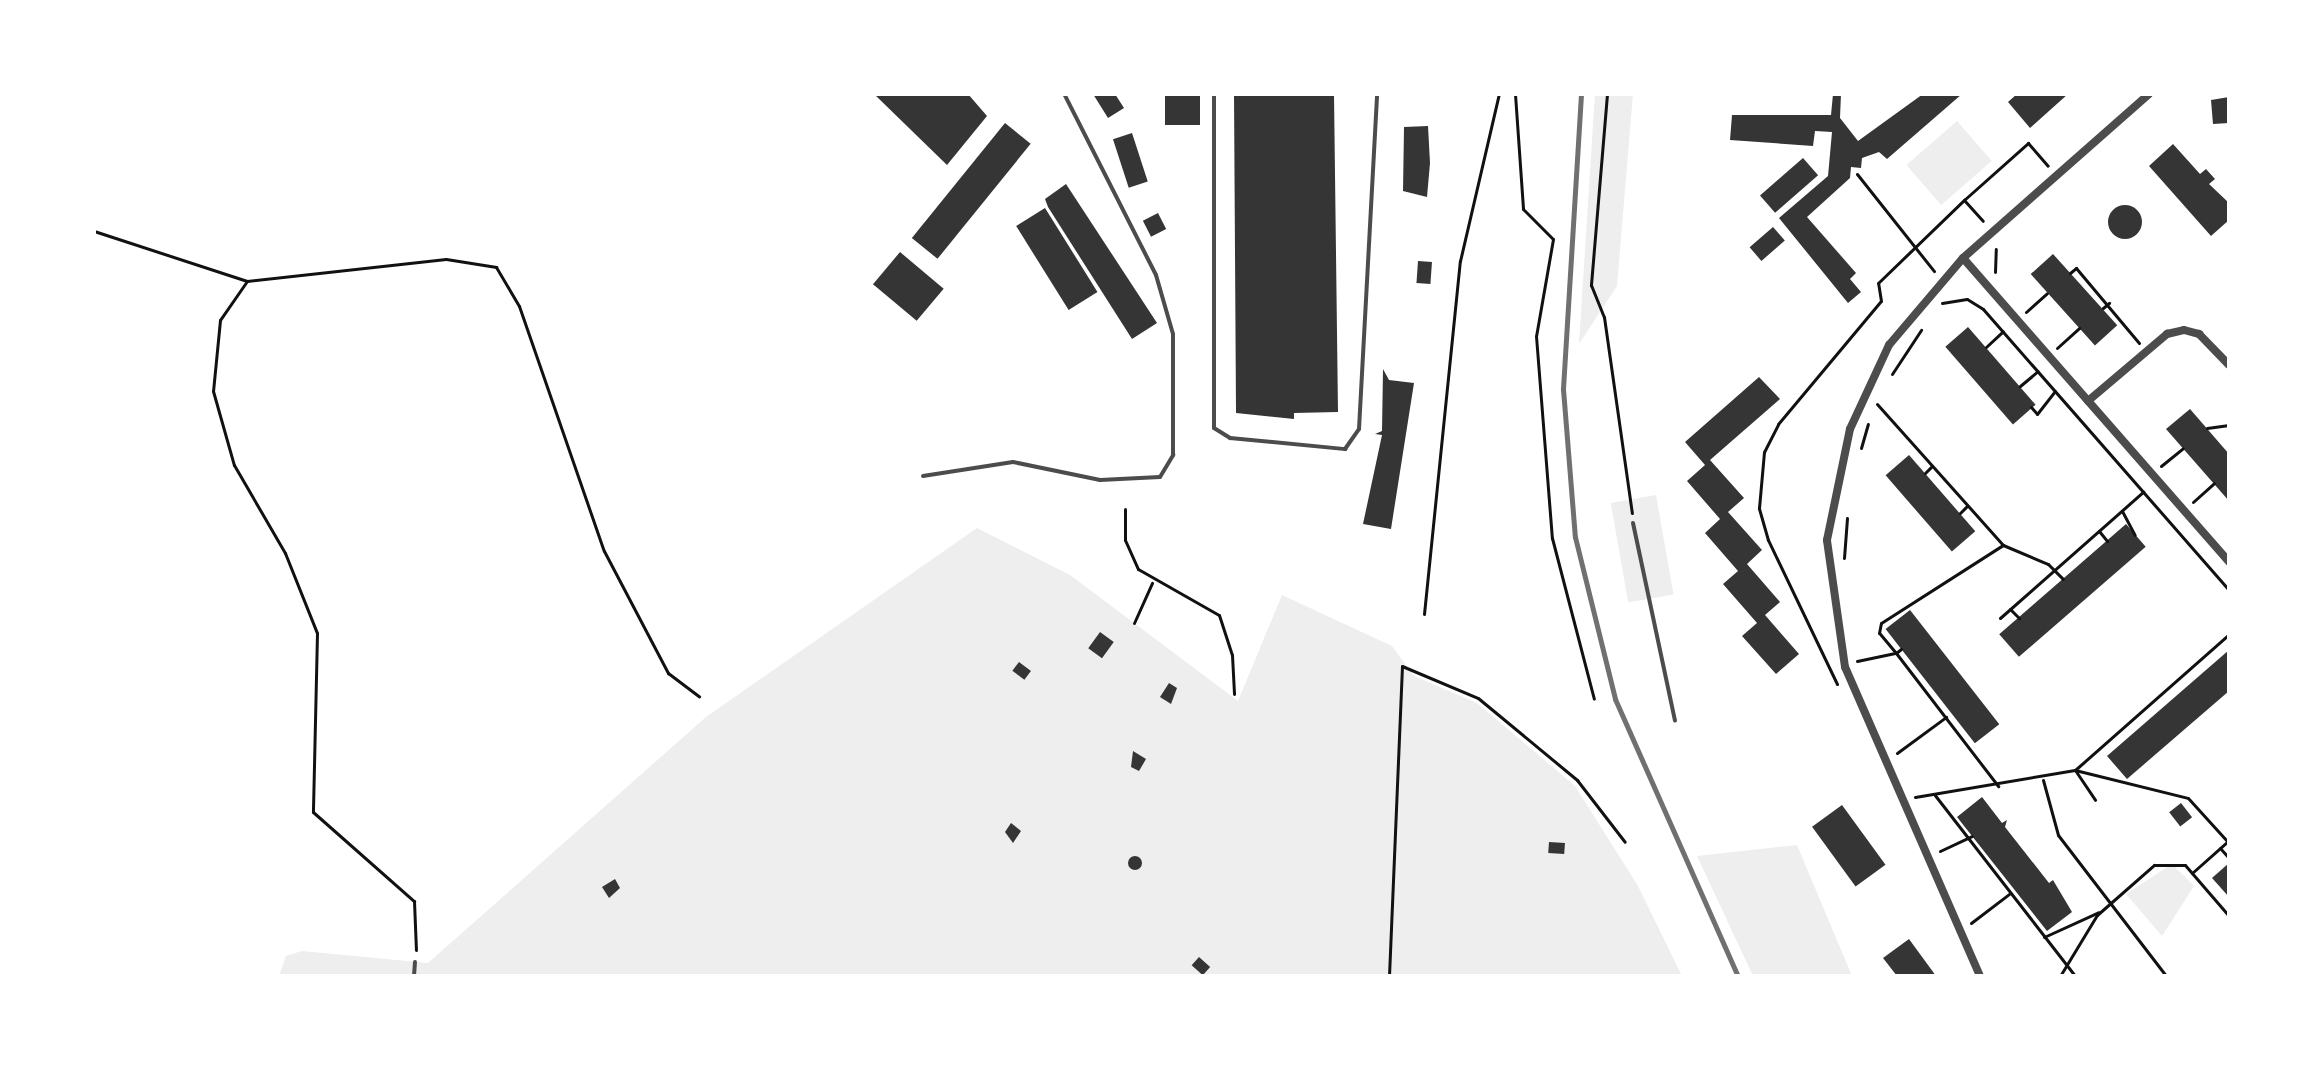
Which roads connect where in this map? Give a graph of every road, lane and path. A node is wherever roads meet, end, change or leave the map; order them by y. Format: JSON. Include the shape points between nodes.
{"nodes":[{"id":1,"x":1064,"y":94,"type":"edge"},
{"id":2,"x":1214,"y":94,"type":"edge"},
{"id":3,"x":1377,"y":94,"type":"edge"},
{"id":4,"x":1499,"y":94,"type":"edge"},
{"id":5,"x":1515,"y":94,"type":"edge"},
{"id":6,"x":1607,"y":94,"type":"edge"},
{"id":7,"x":2149,"y":94,"type":"edge"},
{"id":8,"x":1857,"y":174,"type":"dead end"},
{"id":9,"x":2057,"y":175,"type":"junction"},
{"id":10,"x":1964,"y":200,"type":"dead end"},
{"id":11,"x":94,"y":231,"type":"edge"},
{"id":12,"x":1963,"y":258,"type":"junction"},
{"id":13,"x":2070,"y":273,"type":"dead end"},
{"id":14,"x":1942,"y":280,"type":"junction"},
{"id":15,"x":247,"y":281,"type":"junction"},
{"id":16,"x":2047,"y":293,"type":"dead end"},
{"id":17,"x":2109,"y":303,"type":"junction"},
{"id":18,"x":1938,"y":304,"type":"dead end"},
{"id":19,"x":2103,"y":308,"type":"dead end"},
{"id":20,"x":2026,"y":312,"type":"dead end"},
{"id":21,"x":1930,"y":317,"type":"dead end"},
{"id":22,"x":2079,"y":328,"type":"dead end"},
{"id":23,"x":2003,"y":331,"type":"junction"},
{"id":24,"x":1986,"y":347,"type":"dead end"},
{"id":25,"x":2057,"y":348,"type":"dead end"},
{"id":26,"x":2147,"y":351,"type":"junction"},
{"id":27,"x":2229,"y":365,"type":"edge"},
{"id":28,"x":2038,"y":371,"type":"junction"},
{"id":29,"x":1889,"y":380,"type":"dead end"},
{"id":30,"x":2020,"y":386,"type":"dead end"},
{"id":31,"x":2055,"y":391,"type":"junction"},
{"id":32,"x":1883,"y":392,"type":"dead end"},
{"id":33,"x":2088,"y":401,"type":"junction"},
{"id":34,"x":1877,"y":404,"type":"junction"},
{"id":35,"x":2031,"y":407,"type":"dead end"},
{"id":36,"x":2229,"y":425,"type":"edge"},
{"id":37,"x":2207,"y":428,"type":"dead end"},
{"id":38,"x":2183,"y":448,"type":"dead end"},
{"id":39,"x":1858,"y":460,"type":"dead end"},
{"id":40,"x":1932,"y":466,"type":"junction"},
{"id":41,"x":2161,"y":466,"type":"dead end"},
{"id":42,"x":1925,"y":473,"type":"dead end"},
{"id":43,"x":923,"y":476,"type":"dead end"},
{"id":44,"x":2214,"y":483,"type":"dead end"},
{"id":45,"x":2143,"y":492,"type":"junction"},
{"id":46,"x":2193,"y":502,"type":"dead end"},
{"id":47,"x":1849,"y":503,"type":"dead end"},
{"id":48,"x":1967,"y":506,"type":"junction"},
{"id":49,"x":1125,"y":509,"type":"dead end"},
{"id":50,"x":2122,"y":511,"type":"junction"},
{"id":51,"x":1960,"y":513,"type":"dead end"},
{"id":52,"x":1633,"y":523,"type":"joint"},
{"id":53,"x":2099,"y":531,"type":"junction"},
{"id":54,"x":2135,"y":535,"type":"dead end"},
{"id":55,"x":2107,"y":541,"type":"dead end"},
{"id":56,"x":2003,"y":545,"type":"junction"},
{"id":57,"x":2229,"y":562,"type":"edge"},
{"id":58,"x":1844,"y":566,"type":"dead end"},
{"id":59,"x":2055,"y":570,"type":"junction"},
{"id":60,"x":2063,"y":579,"type":"dead end"},
{"id":61,"x":1153,"y":582,"type":"junction"},
{"id":62,"x":2229,"y":590,"type":"edge"},
{"id":63,"x":2010,"y":609,"type":"junction"},
{"id":64,"x":1424,"y":614,"type":"dead end"},
{"id":65,"x":2000,"y":618,"type":"dead end"},
{"id":66,"x":2019,"y":618,"type":"dead end"},
{"id":67,"x":1134,"y":623,"type":"dead end"},
{"id":68,"x":2229,"y":634,"type":"edge"},
{"id":69,"x":1854,"y":647,"type":"dead end"},
{"id":70,"x":1901,"y":649,"type":"dead end"},
{"id":71,"x":1896,"y":653,"type":"junction"},
{"id":72,"x":1857,"y":661,"type":"junction"},
{"id":73,"x":1859,"y":673,"type":"dead end"},
{"id":74,"x":1931,"y":687,"type":"dead end"},
{"id":75,"x":1926,"y":691,"type":"junction"},
{"id":76,"x":1234,"y":694,"type":"dead end"},
{"id":77,"x":699,"y":696,"type":"dead end"},
{"id":78,"x":1594,"y":699,"type":"dead end"},
{"id":79,"x":1946,"y":717,"type":"junction"},
{"id":80,"x":1675,"y":721,"type":"dead end"},
{"id":81,"x":1960,"y":724,"type":"dead end"},
{"id":82,"x":1955,"y":729,"type":"junction"},
{"id":83,"x":1888,"y":742,"type":"dead end"},
{"id":84,"x":1894,"y":755,"type":"junction"},
{"id":85,"x":1900,"y":769,"type":"dead end"},
{"id":86,"x":2075,"y":770,"type":"junction"},
{"id":87,"x":2043,"y":780,"type":"junction"},
{"id":88,"x":1906,"y":783,"type":"dead end"},
{"id":89,"x":1998,"y":786,"type":"junction"},
{"id":90,"x":1934,"y":794,"type":"junction"},
{"id":91,"x":1912,"y":797,"type":"junction"},
{"id":92,"x":2095,"y":800,"type":"dead end"},
{"id":93,"x":1918,"y":811,"type":"dead end"},
{"id":94,"x":1972,"y":836,"type":"dead end"},
{"id":95,"x":1930,"y":839,"type":"dead end"},
{"id":96,"x":1967,"y":840,"type":"junction"},
{"id":97,"x":2228,"y":841,"type":"edge"},
{"id":98,"x":1625,"y":842,"type":"dead end"},
{"id":99,"x":2220,"y":848,"type":"junction"},
{"id":100,"x":1937,"y":852,"type":"junction"},
{"id":101,"x":2229,"y":858,"type":"edge"},
{"id":102,"x":1943,"y":867,"type":"dead end"},
{"id":103,"x":2192,"y":873,"type":"junction"},
{"id":104,"x":2003,"y":874,"type":"dead end"},
{"id":105,"x":1997,"y":878,"type":"junction"},
{"id":106,"x":2009,"y":894,"type":"junction"},
{"id":107,"x":2109,"y":903,"type":"junction"},
{"id":108,"x":1963,"y":910,"type":"dead end"},
{"id":109,"x":2102,"y":910,"type":"junction"},
{"id":110,"x":2031,"y":911,"type":"dead end"},
{"id":111,"x":2026,"y":915,"type":"junction"},
{"id":112,"x":2229,"y":916,"type":"edge"},
{"id":113,"x":1969,"y":924,"type":"junction"},
{"id":114,"x":1975,"y":937,"type":"dead end"},
{"id":115,"x":2044,"y":937,"type":"junction"},
{"id":116,"x":415,"y":962,"type":"joint"},
{"id":117,"x":2067,"y":966,"type":"junction"},
{"id":118,"x":2165,"y":975,"type":"edge"},
{"id":119,"x":414,"y":976,"type":"edge"},
{"id":120,"x":1389,"y":976,"type":"edge"},
{"id":121,"x":1980,"y":976,"type":"edge"},
{"id":122,"x":2060,"y":976,"type":"edge"},
{"id":123,"x":2075,"y":976,"type":"edge"}],
"edges":[{"from":1,"to":43,"type":"lane","via":[[1160,290],[1173,334],[1173,455],[1160,477],[1100,480],[1013,462]]},
{"from":2,"to":3,"type":"lane","via":[[1214,428],[1230,438],[1345,449],[1359,429]]},
{"from":4,"to":64,"type":"path","via":[[1460,261]]},
{"from":5,"to":78,"type":"path","via":[[1523,209],[1553,239],[1536,351],[1552,538]]},
{"from":6,"to":52,"type":"path","via":[[1591,285],[1604,317]]},
{"from":7,"to":9,"type":"street"},
{"from":8,"to":14,"type":"path"},
{"from":9,"to":10,"type":"path","via":[[2028,143]]},
{"from":9,"to":12,"type":"street"},
{"from":11,"to":15,"type":"path"},
{"from":12,"to":14,"type":"street"},
{"from":12,"to":33,"type":"street"},
{"from":13,"to":17,"type":"path","via":[[2076,268]]},
{"from":14,"to":121,"type":"street","via":[[1889,345],[1850,429],[1827,540],[1849,679]]},
{"from":15,"to":77,"type":"path","via":[[446,259],[496,267],[519,306],[604,551],[668,673]]},
{"from":15,"to":116,"type":"path","via":[[220,320],[213,391],[234,465],[285,553],[317,633],[313,812],[414,901]]},
{"from":16,"to":20,"type":"path"},
{"from":17,"to":19,"type":"path"},
{"from":17,"to":26,"type":"path"},
{"from":18,"to":23,"type":"path","via":[[1975,302]]},
{"from":21,"to":29,"type":"path"},
{"from":22,"to":25,"type":"path"},
{"from":23,"to":24,"type":"path"},
{"from":23,"to":28,"type":"path"},
{"from":26,"to":27,"type":"street","via":[[2184,330],[2199,334]]},
{"from":26,"to":33,"type":"street"},
{"from":28,"to":30,"type":"path"},
{"from":28,"to":31,"type":"path"},
{"from":31,"to":35,"type":"path","via":[[2037,414]]},
{"from":31,"to":45,"type":"path"},
{"from":32,"to":34,"type":"path"},
{"from":33,"to":57,"type":"street"},
{"from":34,"to":39,"type":"path"},
{"from":34,"to":40,"type":"path"},
{"from":36,"to":37,"type":"path"},
{"from":38,"to":41,"type":"path"},
{"from":40,"to":42,"type":"path"},
{"from":40,"to":48,"type":"path"},
{"from":44,"to":46,"type":"path"},
{"from":45,"to":50,"type":"path"},
{"from":45,"to":62,"type":"path"},
{"from":47,"to":58,"type":"path"},
{"from":48,"to":51,"type":"path"},
{"from":48,"to":56,"type":"path"},
{"from":49,"to":61,"type":"path","via":[[1125,540]]},
{"from":50,"to":53,"type":"path"},
{"from":50,"to":54,"type":"path"},
{"from":52,"to":80,"type":"lane"},
{"from":53,"to":55,"type":"path"},
{"from":53,"to":59,"type":"path"},
{"from":56,"to":59,"type":"path"},
{"from":56,"to":71,"type":"path","via":[[1881,623],[1879,633]]},
{"from":59,"to":60,"type":"path"},
{"from":59,"to":63,"type":"path"},
{"from":61,"to":67,"type":"path"},
{"from":61,"to":76,"type":"path","via":[[1185,590],[1219,615],[1232,655]]},
{"from":63,"to":65,"type":"path"},
{"from":63,"to":66,"type":"path"},
{"from":68,"to":86,"type":"path"},
{"from":69,"to":72,"type":"path"},
{"from":70,"to":71,"type":"path"},
{"from":71,"to":72,"type":"path"},
{"from":71,"to":75,"type":"path"},
{"from":72,"to":73,"type":"path"},
{"from":74,"to":75,"type":"path"},
{"from":75,"to":79,"type":"path"},
{"from":79,"to":82,"type":"path"},
{"from":79,"to":84,"type":"path"},
{"from":81,"to":82,"type":"path"},
{"from":82,"to":89,"type":"path"},
{"from":83,"to":84,"type":"path"},
{"from":84,"to":85,"type":"path"},
{"from":86,"to":87,"type":"path"},
{"from":86,"to":92,"type":"path"},
{"from":86,"to":97,"type":"path","via":[[2188,798]]},
{"from":87,"to":89,"type":"path"},
{"from":87,"to":107,"type":"path","via":[[2058,835]]},
{"from":88,"to":91,"type":"path"},
{"from":89,"to":90,"type":"path"},
{"from":90,"to":91,"type":"path"},
{"from":90,"to":96,"type":"path"},
{"from":91,"to":93,"type":"path"},
{"from":94,"to":96,"type":"path"},
{"from":95,"to":100,"type":"path"},
{"from":96,"to":100,"type":"path"},
{"from":96,"to":105,"type":"path"},
{"from":97,"to":99,"type":"path"},
{"from":98,"to":120,"type":"path","via":[[1577,780],[1478,698],[1402,666]]},
{"from":99,"to":101,"type":"path"},
{"from":99,"to":103,"type":"path"},
{"from":100,"to":102,"type":"path"},
{"from":103,"to":107,"type":"path","via":[[2175,861],[2154,865]]},
{"from":103,"to":112,"type":"path"},
{"from":104,"to":105,"type":"path"},
{"from":105,"to":106,"type":"path"},
{"from":106,"to":111,"type":"path"},
{"from":106,"to":113,"type":"path"},
{"from":107,"to":109,"type":"path"},
{"from":107,"to":118,"type":"path"},
{"from":108,"to":113,"type":"path"},
{"from":109,"to":115,"type":"path"},
{"from":109,"to":117,"type":"path"},
{"from":110,"to":111,"type":"path"},
{"from":111,"to":115,"type":"path"},
{"from":113,"to":114,"type":"path"},
{"from":115,"to":117,"type":"path"},
{"from":116,"to":119,"type":"lane"},
{"from":117,"to":122,"type":"path"},
{"from":117,"to":123,"type":"path"}]}
